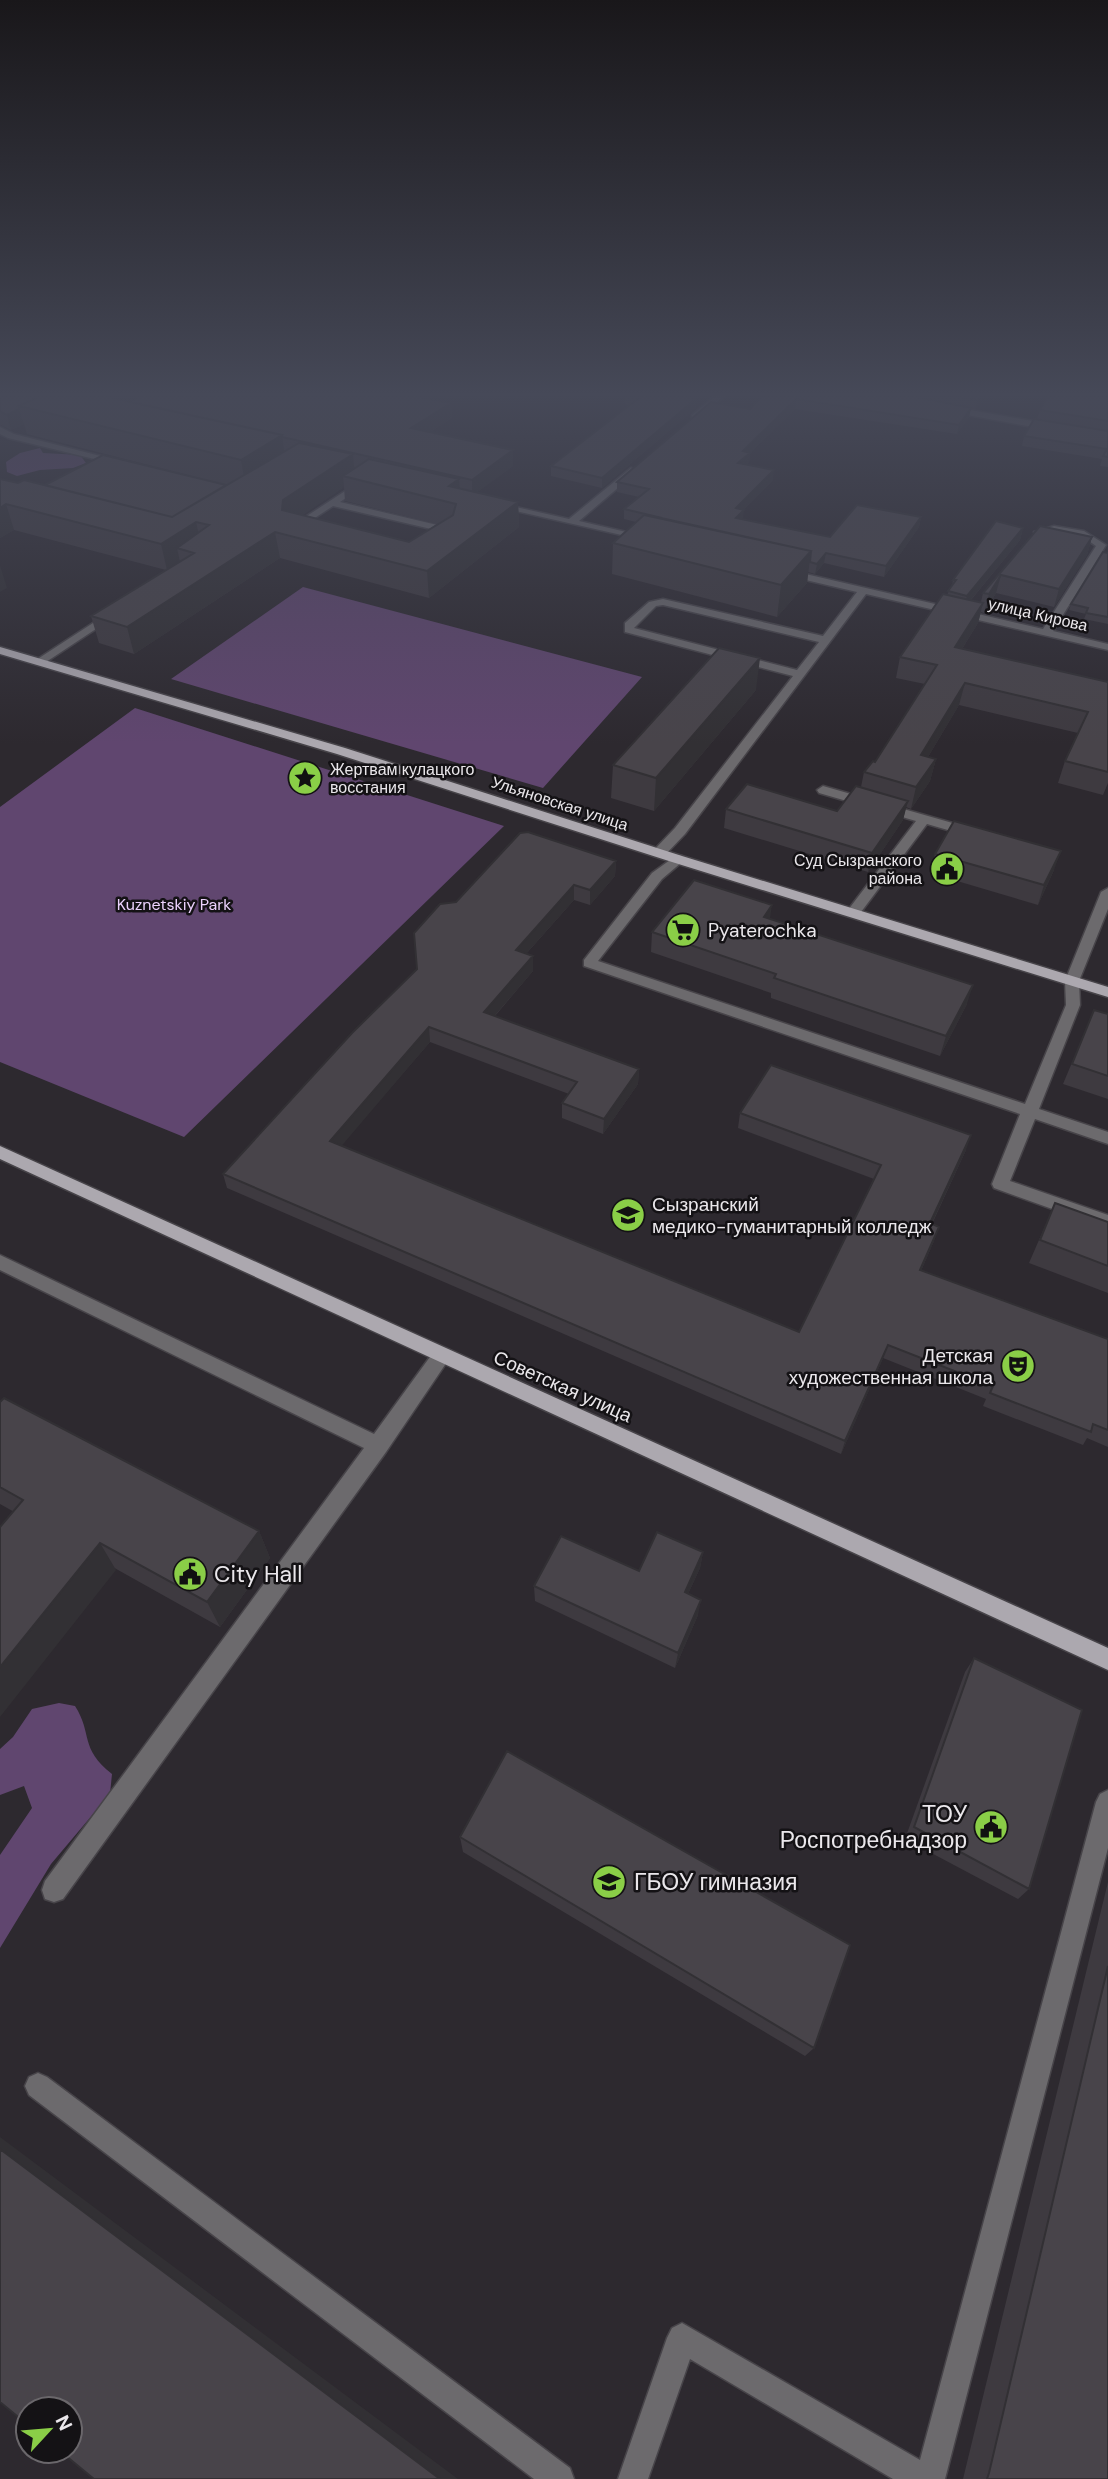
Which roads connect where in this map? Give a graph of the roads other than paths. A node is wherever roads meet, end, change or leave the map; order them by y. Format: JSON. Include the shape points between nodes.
{"nodes":[{"id":1,"x":317,"y":513,"type":"edge"},
{"id":2,"x":371,"y":513,"type":"edge"},
{"id":3,"x":529,"y":513,"type":"edge"},
{"id":4,"x":583,"y":513,"type":"edge"},
{"id":5,"x":572,"y":522,"type":"junction"},
{"id":6,"x":306,"y":537,"type":"edge"},
{"id":7,"x":1030,"y":539,"type":"edge"},
{"id":8,"x":652,"y":541,"type":"edge"},
{"id":9,"x":442,"y":542,"type":"edge"},
{"id":10,"x":771,"y":569,"type":"edge"},
{"id":11,"x":864,"y":590,"type":"junction"},
{"id":12,"x":977,"y":603,"type":"edge"},
{"id":13,"x":119,"y":609,"type":"edge"},
{"id":14,"x":968,"y":614,"type":"junction"},
{"id":15,"x":1046,"y":632,"type":"junction"},
{"id":16,"x":826,"y":640,"type":"junction"},
{"id":17,"x":1108,"y":647,"type":"edge"},
{"id":18,"x":0,"y":650,"type":"edge"},
{"id":19,"x":39,"y":662,"type":"junction"},
{"id":20,"x":800,"y":674,"type":"junction"},
{"id":21,"x":823,"y":790,"type":"dead end"},
{"id":22,"x":924,"y":819,"type":"junction"},
{"id":23,"x":990,"y":838,"type":"edge"},
{"id":24,"x":659,"y":853,"type":"junction"},
{"id":25,"x":677,"y":859,"type":"junction"},
{"id":26,"x":1108,"y":892,"type":"edge"},
{"id":27,"x":853,"y":913,"type":"junction"},
{"id":28,"x":1072,"y":981,"type":"junction"},
{"id":29,"x":1108,"y":992,"type":"edge"},
{"id":30,"x":1030,"y":1111,"type":"junction"},
{"id":31,"x":1108,"y":1138,"type":"edge"},
{"id":32,"x":0,"y":1152,"type":"edge"},
{"id":33,"x":1108,"y":1222,"type":"edge"},
{"id":34,"x":0,"y":1262,"type":"edge"},
{"id":35,"x":442,"y":1356,"type":"junction"},
{"id":36,"x":379,"y":1446,"type":"junction"},
{"id":37,"x":1108,"y":1659,"type":"edge"},
{"id":38,"x":1108,"y":1802,"type":"edge"},
{"id":39,"x":54,"y":1890,"type":"dead end"},
{"id":40,"x":38,"y":2086,"type":"dead end"},
{"id":41,"x":559,"y":2479,"type":"edge"},
{"id":42,"x":633,"y":2479,"type":"edge"},
{"id":43,"x":922,"y":2479,"type":"edge"},
{"id":44,"x":930,"y":2479,"type":"edge"}],
"edges":[{"from":1,"to":6,"type":"street","via":[[291,530]]},
{"from":2,"to":9,"type":"street","via":[[452,533]]},
{"from":3,"to":5,"type":"street"},
{"from":4,"to":5,"type":"street"},
{"from":5,"to":8,"type":"street"},
{"from":7,"to":15,"type":"street","via":[[1045,530],[1058,530],[1086,535],[1101,545]]},
{"from":10,"to":11,"type":"street","name":"улица Кирова"},
{"from":11,"to":14,"type":"street","name":"улица Кирова"},
{"from":11,"to":16,"type":"street"},
{"from":12,"to":14,"type":"street"},
{"from":13,"to":19,"type":"street"},
{"from":14,"to":15,"type":"street","name":"улица Кирова"},
{"from":15,"to":17,"type":"street","name":"улица Кирова"},
{"from":16,"to":20,"type":"street"},
{"from":16,"to":20,"type":"street","via":[[663,601],[629,625],[629,630],[640,634]]},
{"from":18,"to":19,"type":"main road","name":"Ульяновская улица"},
{"from":19,"to":24,"type":"main road","name":"Ульяновская улица","via":[[341,751]]},
{"from":20,"to":24,"type":"street"},
{"from":21,"to":22,"type":"street"},
{"from":22,"to":23,"type":"street"},
{"from":22,"to":27,"type":"street"},
{"from":24,"to":25,"type":"main road","name":"Ульяновская улица"},
{"from":25,"to":27,"type":"main road","name":"Ульяновская улица"},
{"from":25,"to":30,"type":"street","via":[[657,876],[589,963]]},
{"from":26,"to":28,"type":"street"},
{"from":27,"to":28,"type":"main road","name":"Ульяновская улица"},
{"from":28,"to":29,"type":"main road","name":"Ульяновская улица"},
{"from":28,"to":30,"type":"street","via":[[1073,1005]]},
{"from":30,"to":31,"type":"street"},
{"from":30,"to":33,"type":"street","via":[[1000,1184]]},
{"from":32,"to":35,"type":"main road","name":"Советская улица"},
{"from":34,"to":36,"type":"street"},
{"from":35,"to":36,"type":"street"},
{"from":35,"to":37,"type":"main road","name":"Советская улица"},
{"from":36,"to":39,"type":"street"},
{"from":38,"to":44,"type":"street"},
{"from":40,"to":41,"type":"street"},
{"from":42,"to":43,"type":"street","via":[[682,2338]]}]}
